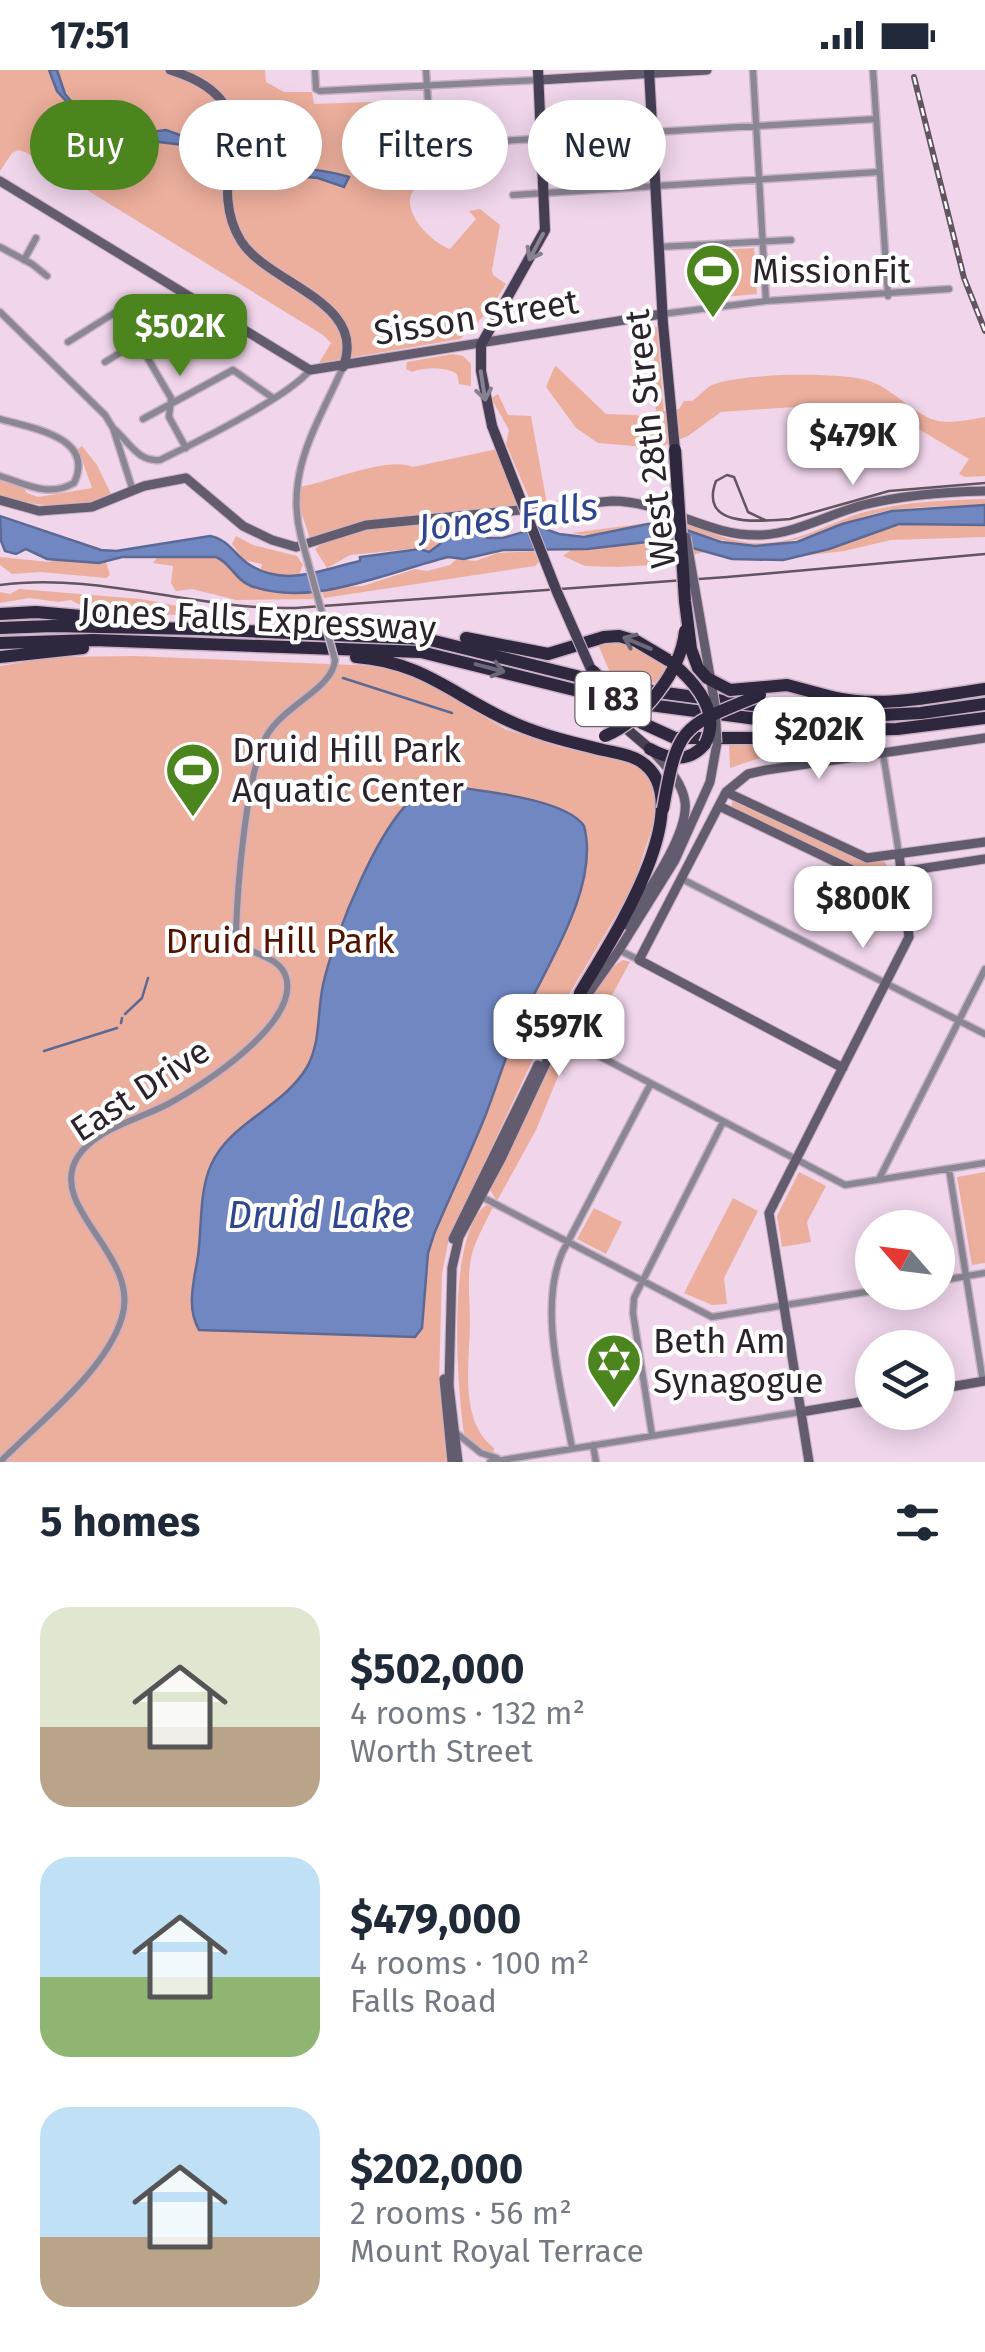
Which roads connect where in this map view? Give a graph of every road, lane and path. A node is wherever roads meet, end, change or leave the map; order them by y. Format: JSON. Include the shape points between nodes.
{"nodes":[{"id":1,"x":170,"y":70,"type":"edge"},
{"id":2,"x":315,"y":70,"type":"edge"},
{"id":3,"x":426,"y":70,"type":"edge"},
{"id":4,"x":707,"y":70,"type":"edge"},
{"id":5,"x":753,"y":70,"type":"edge"},
{"id":6,"x":873,"y":70,"type":"edge"},
{"id":7,"x":649,"y":72,"type":"edge"},
{"id":8,"x":538,"y":75,"type":"edge"},
{"id":9,"x":428,"y":87,"type":"junction"},
{"id":10,"x":429,"y":100,"type":"edge"},
{"id":11,"x":540,"y":100,"type":"edge"},
{"id":12,"x":650,"y":100,"type":"edge"},
{"id":13,"x":876,"y":120,"type":"junction"},
{"id":14,"x":756,"y":126,"type":"junction"},
{"id":15,"x":666,"y":131,"type":"edge"},
{"id":16,"x":879,"y":172,"type":"junction"},
{"id":17,"x":0,"y":180,"type":"edge"},
{"id":18,"x":759,"y":180,"type":"junction"},
{"id":19,"x":666,"y":186,"type":"edge"},
{"id":20,"x":544,"y":190,"type":"edge"},
{"id":21,"x":600,"y":190,"type":"edge"},
{"id":22,"x":656,"y":190,"type":"edge"},
{"id":23,"x":544,"y":193,"type":"junction"},
{"id":24,"x":513,"y":195,"type":"dead end"},
{"id":25,"x":36,"y":238,"type":"dead end"},
{"id":26,"x":791,"y":240,"type":"dead end"},
{"id":27,"x":763,"y":241,"type":"junction"},
{"id":28,"x":658,"y":247,"type":"junction"},
{"id":29,"x":0,"y":248,"type":"edge"},
{"id":30,"x":24,"y":260,"type":"junction"},
{"id":31,"x":47,"y":276,"type":"dead end"},
{"id":32,"x":949,"y":290,"type":"dead end"},
{"id":33,"x":186,"y":294,"type":"junction"},
{"id":34,"x":888,"y":296,"type":"junction"},
{"id":35,"x":134,"y":300,"type":"dead end"},
{"id":36,"x":766,"y":301,"type":"junction"},
{"id":37,"x":119,"y":309,"type":"junction"},
{"id":38,"x":0,"y":312,"type":"edge"},
{"id":39,"x":662,"y":314,"type":"junction"},
{"id":40,"x":68,"y":342,"type":"dead end"},
{"id":41,"x":138,"y":342,"type":"junction"},
{"id":42,"x":481,"y":344,"type":"junction"},
{"id":43,"x":104,"y":362,"type":"dead end"},
{"id":44,"x":343,"y":367,"type":"junction"},
{"id":45,"x":310,"y":370,"type":"junction"},
{"id":46,"x":272,"y":398,"type":"junction"},
{"id":47,"x":171,"y":404,"type":"junction"},
{"id":48,"x":0,"y":419,"type":"edge"},
{"id":49,"x":143,"y":419,"type":"dead end"},
{"id":50,"x":114,"y":428,"type":"junction"},
{"id":51,"x":186,"y":448,"type":"junction"},
{"id":52,"x":675,"y":450,"type":"junction"},
{"id":53,"x":0,"y":476,"type":"edge"},
{"id":54,"x":133,"y":491,"type":"junction"},
{"id":55,"x":985,"y":491,"type":"edge"},
{"id":56,"x":0,"y":500,"type":"edge"},
{"id":57,"x":686,"y":601,"type":"junction"},
{"id":58,"x":0,"y":614,"type":"edge"},
{"id":59,"x":0,"y":628,"type":"edge"},
{"id":60,"x":198,"y":629,"type":"junction"},
{"id":61,"x":0,"y":642,"type":"edge"},
{"id":62,"x":110,"y":642,"type":"junction"},
{"id":63,"x":330,"y":655,"type":"junction"},
{"id":64,"x":516,"y":655,"type":"junction"},
{"id":65,"x":0,"y":657,"type":"edge"},
{"id":66,"x":668,"y":660,"type":"junction"},
{"id":67,"x":592,"y":671,"type":"junction"},
{"id":68,"x":985,"y":689,"type":"edge"},
{"id":69,"x":832,"y":697,"type":"junction"},
{"id":70,"x":985,"y":704,"type":"edge"},
{"id":71,"x":715,"y":705,"type":"junction"},
{"id":72,"x":985,"y":718,"type":"edge"},
{"id":73,"x":930,"y":726,"type":"junction"},
{"id":74,"x":985,"y":738,"type":"edge"},
{"id":75,"x":580,"y":743,"type":"junction"},
{"id":76,"x":711,"y":744,"type":"junction"},
{"id":77,"x":650,"y":749,"type":"junction"},
{"id":78,"x":882,"y":753,"type":"junction"},
{"id":79,"x":726,"y":792,"type":"junction"},
{"id":80,"x":719,"y":806,"type":"junction"},
{"id":81,"x":662,"y":812,"type":"junction"},
{"id":82,"x":985,"y":842,"type":"edge"},
{"id":83,"x":899,"y":854,"type":"junction"},
{"id":84,"x":985,"y":859,"type":"edge"},
{"id":85,"x":902,"y":872,"type":"junction"},
{"id":86,"x":682,"y":879,"type":"junction"},
{"id":87,"x":620,"y":950,"type":"junction"},
{"id":88,"x":639,"y":960,"type":"junction"},
{"id":89,"x":985,"y":969,"type":"edge"},
{"id":90,"x":886,"y":984,"type":"junction"},
{"id":91,"x":580,"y":993,"type":"junction"},
{"id":92,"x":959,"y":1021,"type":"junction"},
{"id":93,"x":985,"y":1034,"type":"edge"},
{"id":94,"x":559,"y":1036,"type":"junction"},
{"id":95,"x":843,"y":1068,"type":"junction"},
{"id":96,"x":650,"y":1084,"type":"junction"},
{"id":97,"x":723,"y":1122,"type":"junction"},
{"id":98,"x":796,"y":1159,"type":"junction"},
{"id":99,"x":985,"y":1163,"type":"edge"},
{"id":100,"x":948,"y":1169,"type":"junction"},
{"id":101,"x":879,"y":1179,"type":"junction"},
{"id":102,"x":478,"y":1194,"type":"junction"},
{"id":103,"x":568,"y":1243,"type":"junction"},
{"id":104,"x":985,"y":1273,"type":"edge"},
{"id":105,"x":965,"y":1276,"type":"junction"},
{"id":106,"x":955,"y":1278,"type":"edge"},
{"id":107,"x":641,"y":1281,"type":"junction"},
{"id":108,"x":855,"y":1294,"type":"edge"},
{"id":109,"x":783,"y":1305,"type":"junction"},
{"id":110,"x":984,"y":1382,"type":"edge"},
{"id":111,"x":955,"y":1386,"type":"edge"},
{"id":112,"x":855,"y":1403,"type":"edge"},
{"id":113,"x":800,"y":1412,"type":"junction"},
{"id":114,"x":455,"y":1432,"type":"junction"},
{"id":115,"x":652,"y":1435,"type":"junction"},
{"id":116,"x":593,"y":1445,"type":"junction"},
{"id":117,"x":572,"y":1448,"type":"junction"},
{"id":118,"x":503,"y":1458,"type":"junction"},
{"id":119,"x":0,"y":1462,"type":"edge"},
{"id":120,"x":455,"y":1462,"type":"edge"},
{"id":121,"x":490,"y":1462,"type":"edge"},
{"id":122,"x":596,"y":1462,"type":"edge"},
{"id":123,"x":809,"y":1462,"type":"edge"}],
"edges":[{"from":1,"to":44,"type":"street","via":[[222,97],[231,130],[230,217],[246,248],[338,320],[347,343]]},
{"from":2,"to":9,"type":"street","via":[[317,90]]},
{"from":3,"to":9,"type":"street"},
{"from":4,"to":7,"type":"street"},
{"from":5,"to":14,"type":"street"},
{"from":6,"to":13,"type":"street"},
{"from":7,"to":8,"type":"street"},
{"from":7,"to":12,"type":"main road","name":"West 28th Street"},
{"from":8,"to":9,"type":"street"},
{"from":8,"to":11,"type":"main road"},
{"from":9,"to":10,"type":"street"},
{"from":13,"to":14,"type":"street"},
{"from":13,"to":16,"type":"street"},
{"from":14,"to":15,"type":"street"},
{"from":14,"to":18,"type":"street"},
{"from":16,"to":18,"type":"street"},
{"from":16,"to":34,"type":"street"},
{"from":17,"to":33,"type":"street"},
{"from":18,"to":19,"type":"street"},
{"from":18,"to":27,"type":"street"},
{"from":20,"to":23,"type":"main road"},
{"from":21,"to":23,"type":"street"},
{"from":22,"to":28,"type":"main road","name":"West 28th Street"},
{"from":23,"to":24,"type":"street"},
{"from":23,"to":42,"type":"main road","one_way":true,"via":[[542,237]]},
{"from":25,"to":30,"type":"street"},
{"from":26,"to":27,"type":"street"},
{"from":27,"to":28,"type":"street"},
{"from":27,"to":36,"type":"street"},
{"from":28,"to":39,"type":"main road","name":"West 28th Street"},
{"from":29,"to":30,"type":"street"},
{"from":30,"to":31,"type":"street"},
{"from":32,"to":34,"type":"street","name":"Sisson Street"},
{"from":33,"to":41,"type":"street","via":[[169,323]]},
{"from":33,"to":45,"type":"street"},
{"from":34,"to":36,"type":"street","name":"Sisson Street"},
{"from":35,"to":37,"type":"street"},
{"from":36,"to":39,"type":"street","name":"Sisson Street"},
{"from":37,"to":40,"type":"street"},
{"from":37,"to":41,"type":"street"},
{"from":38,"to":50,"type":"street"},
{"from":39,"to":42,"type":"street","name":"Sisson Street"},
{"from":39,"to":52,"type":"main road","name":"West 28th Street"},
{"from":41,"to":43,"type":"street"},
{"from":41,"to":47,"type":"street"},
{"from":42,"to":44,"type":"street","name":"Sisson Street"},
{"from":42,"to":67,"type":"main road","one_way":true,"bridge":true,"via":[[492,426]]},
{"from":44,"to":45,"type":"street","name":"Sisson Street"},
{"from":44,"to":63,"type":"street","bridge":true,"via":[[315,421],[295,499]]},
{"from":45,"to":46,"type":"street"},
{"from":46,"to":47,"type":"street","via":[[234,370]]},
{"from":46,"to":51,"type":"street"},
{"from":47,"to":49,"type":"street"},
{"from":47,"to":51,"type":"street","via":[[170,417]]},
{"from":48,"to":53,"type":"street","via":[[56,436],[80,460],[74,483],[47,491]]},
{"from":50,"to":51,"type":"street","via":[[148,461]]},
{"from":50,"to":54,"type":"street"},
{"from":52,"to":57,"type":"highway","bridge":true},
{"from":52,"to":71,"type":"street","name":"West 28th Street","bridge":true},
{"from":54,"to":55,"type":"street","via":[[186,478],[243,526],[296,546],[366,525],[612,502],[647,504],[737,534],[768,534],[889,500]]},
{"from":54,"to":56,"type":"street","via":[[92,507],[46,512]]},
{"from":57,"to":69,"type":"highway","bridge":true,"via":[[693,658],[707,678],[736,691],[787,685]]},
{"from":57,"to":75,"type":"highway","bridge":true,"via":[[674,668],[633,718]]},
{"from":58,"to":60,"type":"highway"},
{"from":59,"to":60,"type":"highway","name":"Jones Falls Expressway"},
{"from":60,"to":64,"type":"highway","name":"Jones Falls Expressway","via":[[427,632]]},
{"from":61,"to":62,"type":"highway","name":"Jones Falls Expressway","number":"I 83"},
{"from":62,"to":63,"type":"highway","name":"Jones Falls Expressway","number":"I 83"},
{"from":62,"to":65,"type":"highway"},
{"from":63,"to":73,"type":"highway","name":"Jones Falls Expressway","number":"I 83","one_way":true,"via":[[421,652],[619,701],[798,726]]},
{"from":63,"to":75,"type":"highway","via":[[418,670],[516,724]]},
{"from":63,"to":119,"type":"street","name":"East Drive","via":[[334,672],[328,681],[272,728],[250,797],[236,934],[240,944],[284,972],[284,1002],[264,1032],[225,1066],[76,1158],[72,1190],[122,1278],[123,1316],[89,1370]]},
{"from":66,"to":64,"type":"highway","one_way":true,"via":[[636,640],[604,637],[563,652]]},
{"from":64,"to":70,"type":"highway","number":"I 83","via":[[539,668],[634,689],[798,713],[870,718]]},
{"from":66,"to":71,"type":"highway","bridge":true,"via":[[692,676]]},
{"from":66,"to":76,"type":"highway","bridge":true,"via":[[706,704]]},
{"from":67,"to":73,"type":"highway","bridge":true,"via":[[642,723],[664,735],[870,738]]},
{"from":67,"to":77,"type":"main road","bridge":true,"via":[[608,708]]},
{"from":68,"to":69,"type":"highway","via":[[896,701]]},
{"from":69,"to":81,"type":"highway","bridge":true,"via":[[773,691],[686,730]]},
{"from":71,"to":76,"type":"street","name":"West 28th Street","bridge":true},
{"from":72,"to":73,"type":"highway","name":"Jones Falls Expressway","number":"I 83"},
{"from":74,"to":78,"type":"street"},
{"from":75,"to":81,"type":"highway","via":[[642,762],[658,782]]},
{"from":76,"to":77,"type":"highway","via":[[678,758]]},
{"from":76,"to":87,"type":"street","name":"West 28th Street","via":[[704,799]]},
{"from":77,"to":91,"type":"street","via":[[682,789],[683,820],[652,884]]},
{"from":78,"to":79,"type":"street","via":[[748,774]]},
{"from":78,"to":83,"type":"street"},
{"from":79,"to":80,"type":"street"},
{"from":79,"to":83,"type":"street","via":[[867,858]]},
{"from":80,"to":85,"type":"street","via":[[867,877]]},
{"from":80,"to":86,"type":"street"},
{"from":81,"to":91,"type":"highway","via":[[643,877]]},
{"from":82,"to":83,"type":"street"},
{"from":83,"to":85,"type":"street"},
{"from":84,"to":85,"type":"street"},
{"from":85,"to":90,"type":"street","via":[[910,930]]},
{"from":86,"to":88,"type":"street"},
{"from":86,"to":90,"type":"street"},
{"from":87,"to":88,"type":"street"},
{"from":87,"to":94,"type":"street","name":"West 28th Street"},
{"from":88,"to":95,"type":"street"},
{"from":89,"to":92,"type":"street"},
{"from":90,"to":92,"type":"street"},
{"from":90,"to":95,"type":"street"},
{"from":91,"to":102,"type":"street","via":[[550,1041]]},
{"from":92,"to":93,"type":"street"},
{"from":92,"to":101,"type":"street"},
{"from":94,"to":96,"type":"street"},
{"from":94,"to":102,"type":"street","name":"West 28th Street"},
{"from":95,"to":98,"type":"street"},
{"from":96,"to":97,"type":"street"},
{"from":96,"to":103,"type":"street"},
{"from":97,"to":98,"type":"street"},
{"from":97,"to":107,"type":"street"},
{"from":98,"to":101,"type":"street","via":[[845,1184]]},
{"from":98,"to":109,"type":"street","via":[[769,1214]]},
{"from":99,"to":100,"type":"street"},
{"from":100,"to":101,"type":"street"},
{"from":100,"to":105,"type":"street"},
{"from":102,"to":103,"type":"street"},
{"from":102,"to":114,"type":"street","via":[[452,1268]]},
{"from":102,"to":120,"type":"street","via":[[456,1232],[446,1268],[444,1387]]},
{"from":103,"to":107,"type":"street"},
{"from":103,"to":117,"type":"street","via":[[551,1309]]},
{"from":104,"to":105,"type":"street"},
{"from":105,"to":106,"type":"street"},
{"from":105,"to":110,"type":"street"},
{"from":107,"to":109,"type":"street","via":[[712,1317]]},
{"from":107,"to":115,"type":"street","via":[[633,1312]]},
{"from":108,"to":109,"type":"street"},
{"from":109,"to":113,"type":"street"},
{"from":110,"to":111,"type":"street"},
{"from":112,"to":113,"type":"street"},
{"from":113,"to":115,"type":"street"},
{"from":113,"to":123,"type":"street"},
{"from":114,"to":118,"type":"street","via":[[480,1452]]},
{"from":114,"to":120,"type":"street"},
{"from":115,"to":116,"type":"street"},
{"from":116,"to":117,"type":"street"},
{"from":116,"to":122,"type":"street"},
{"from":117,"to":118,"type":"street"},
{"from":118,"to":121,"type":"street"}]}
